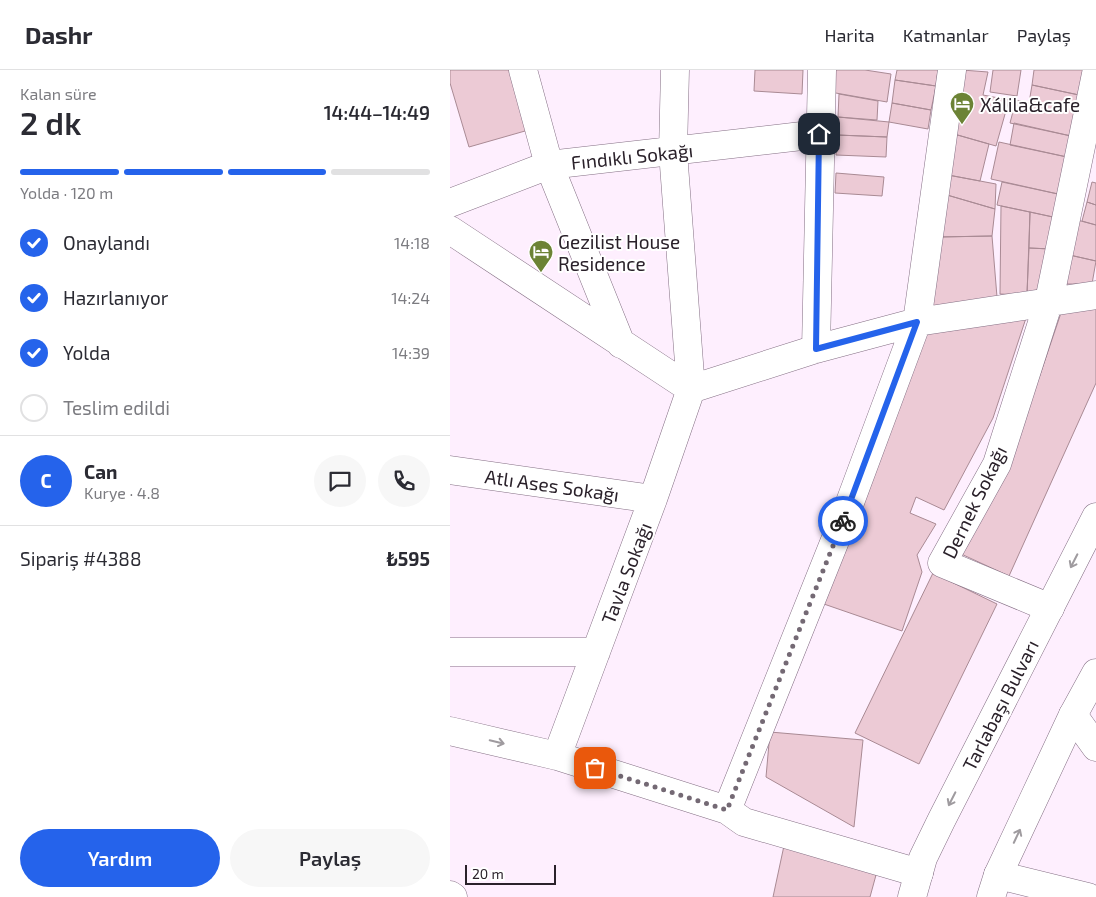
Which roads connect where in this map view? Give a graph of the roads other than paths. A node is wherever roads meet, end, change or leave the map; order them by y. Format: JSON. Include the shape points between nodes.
{"nodes":[{"id":1,"x":523,"y":70,"type":"edge"},
{"id":2,"x":675,"y":70,"type":"edge"},
{"id":3,"x":822,"y":70,"type":"edge"},
{"id":4,"x":952,"y":70,"type":"edge"},
{"id":5,"x":1096,"y":74,"type":"edge"},
{"id":6,"x":819,"y":134,"type":"junction"},
{"id":7,"x":673,"y":152,"type":"junction"},
{"id":8,"x":549,"y":166,"type":"junction"},
{"id":9,"x":450,"y":202,"type":"edge"},
{"id":10,"x":450,"y":230,"type":"edge"},
{"id":11,"x":1096,"y":295,"type":"edge"},
{"id":12,"x":1049,"y":301,"type":"junction"},
{"id":13,"x":917,"y":322,"type":"junction"},
{"id":14,"x":621,"y":344,"type":"junction"},
{"id":15,"x":816,"y":349,"type":"junction"},
{"id":16,"x":691,"y":388,"type":"junction"},
{"id":17,"x":450,"y":470,"type":"edge"},
{"id":18,"x":654,"y":500,"type":"junction"},
{"id":19,"x":1096,"y":517,"type":"edge"},
{"id":20,"x":1050,"y":608,"type":"junction"},
{"id":21,"x":450,"y":652,"type":"edge"},
{"id":22,"x":596,"y":652,"type":"junction"},
{"id":23,"x":1096,"y":673,"type":"edge"},
{"id":24,"x":1073,"y":715,"type":"junction"},
{"id":25,"x":450,"y":731,"type":"edge"},
{"id":26,"x":1096,"y":747,"type":"edge"},
{"id":27,"x":557,"y":756,"type":"junction"},
{"id":28,"x":727,"y":810,"type":"junction"},
{"id":29,"x":915,"y":885,"type":"edge"},
{"id":30,"x":995,"y":886,"type":"edge"},
{"id":31,"x":450,"y":895,"type":"edge"},
{"id":32,"x":454,"y":897,"type":"edge"},
{"id":33,"x":1088,"y":897,"type":"edge"}],
"edges":[{"from":1,"to":8,"type":"street"},
{"from":2,"to":7,"type":"street"},
{"from":3,"to":6,"type":"street"},
{"from":4,"to":13,"type":"street"},
{"from":5,"to":12,"type":"street"},
{"from":6,"to":7,"type":"street","name":"Fındıklı Sokağı"},
{"from":6,"to":15,"type":"street"},
{"from":7,"to":8,"type":"street","name":"Fındıklı Sokağı"},
{"from":7,"to":16,"type":"street"},
{"from":8,"to":9,"type":"street","name":"Fındıklı Sokağı"},
{"from":8,"to":14,"type":"street"},
{"from":10,"to":14,"type":"street"},
{"from":11,"to":12,"type":"street"},
{"from":12,"to":13,"type":"street"},
{"from":12,"to":20,"type":"street","name":"Dernek Sokağı","via":[[997,464],[942,563]]},
{"from":13,"to":15,"type":"street"},
{"from":13,"to":28,"type":"street","via":[[846,513]]},
{"from":14,"to":16,"type":"street"},
{"from":15,"to":16,"type":"street"},
{"from":16,"to":18,"type":"street","name":"Tavla Sokağı"},
{"from":17,"to":18,"type":"street","name":"Atlı Ases Sokağı"},
{"from":18,"to":22,"type":"street","name":"Tavla Sokağı"},
{"from":19,"to":20,"type":"street","name":"Tarlabaşı Bulvarı","one_way":true},
{"from":20,"to":29,"type":"street","name":"Tarlabaşı Bulvarı","one_way":true,"via":[[941,821],[923,858]]},
{"from":21,"to":22,"type":"street"},
{"from":22,"to":27,"type":"street","name":"Tavla Sokağı"},
{"from":23,"to":24,"type":"street"},
{"from":24,"to":26,"type":"street"},
{"from":30,"to":24,"type":"street","one_way":true},
{"from":25,"to":27,"type":"street","one_way":true},
{"from":27,"to":28,"type":"street"},
{"from":28,"to":29,"type":"street","via":[[744,822]]},
{"from":30,"to":33,"type":"street"},
{"from":31,"to":32,"type":"street"}]}
